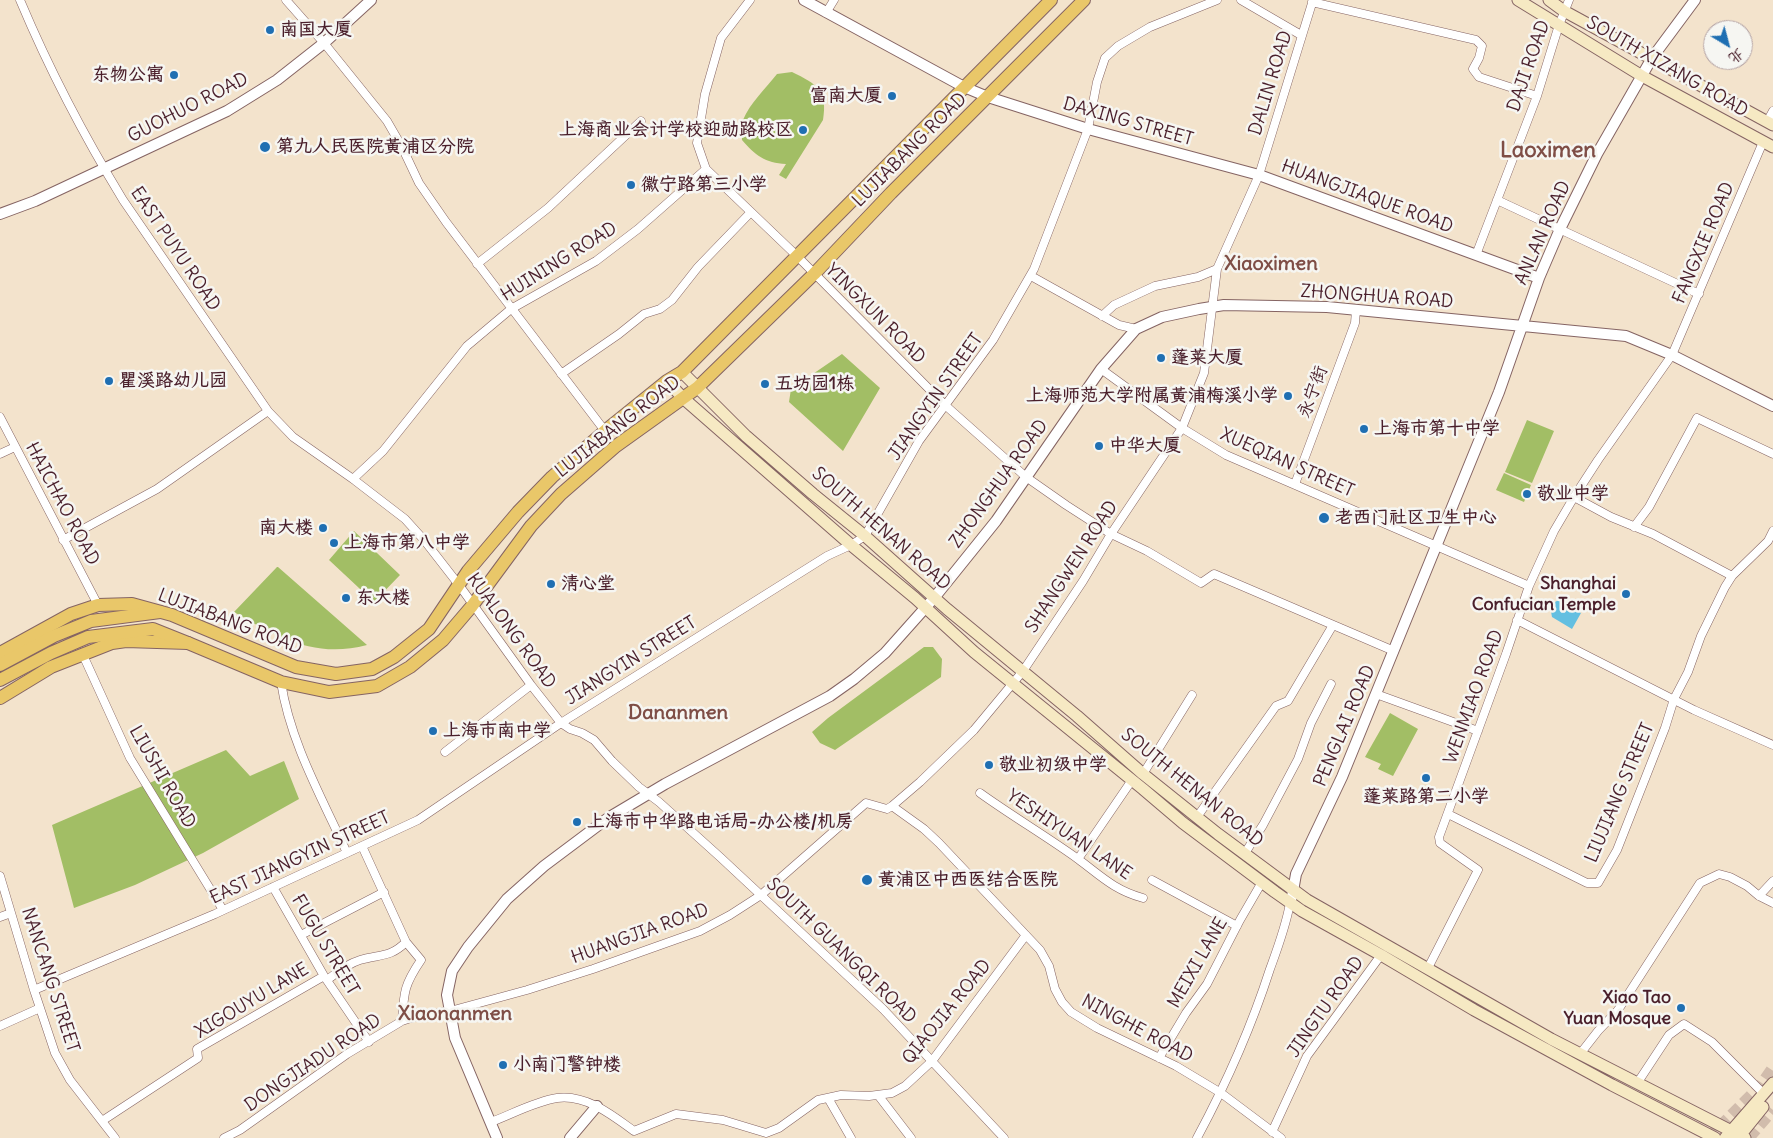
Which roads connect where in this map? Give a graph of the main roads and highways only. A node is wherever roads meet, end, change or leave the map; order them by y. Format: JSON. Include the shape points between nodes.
{"nodes":[{"id":1,"x":1051,"y":0,"type":"edge"},
{"id":2,"x":1084,"y":0,"type":"edge"},
{"id":3,"x":1518,"y":0,"type":"edge"},
{"id":4,"x":1549,"y":0,"type":"edge"},
{"id":5,"x":1770,"y":124,"type":"edge"},
{"id":6,"x":1768,"y":145,"type":"edge"},
{"id":7,"x":682,"y":372,"type":"junction"},
{"id":8,"x":667,"y":381,"type":"junction"},
{"id":9,"x":697,"y":388,"type":"junction"},
{"id":10,"x":683,"y":398,"type":"junction"},
{"id":11,"x":160,"y":612,"type":"junction"},
{"id":12,"x":188,"y":643,"type":"junction"},
{"id":13,"x":0,"y":653,"type":"edge"},
{"id":14,"x":0,"y":665,"type":"edge"},
{"id":15,"x":0,"y":680,"type":"edge"},
{"id":16,"x":0,"y":698,"type":"edge"},
{"id":17,"x":1773,"y":1083,"type":"edge"},
{"id":18,"x":1769,"y":1094,"type":"edge"},
{"id":19,"x":1736,"y":1136,"type":"edge"},
{"id":20,"x":1715,"y":1138,"type":"edge"}],
"edges":[{"from":1,"to":7,"type":"main road","name":"LUJIABANG ROAD"},
{"from":2,"to":9,"type":"main road","name":"LUJIABANG ROAD"},
{"from":3,"to":6,"type":"main road","name":"SOUTH XIZANG ROAD","via":[[1642,76]]},
{"from":4,"to":5,"type":"main road","name":"SOUTH XIZANG ROAD"},
{"from":7,"to":8,"type":"main road","name":"LUJIABANG ROAD"},
{"from":7,"to":9,"type":"main road","name":"SOUTH HENAN ROAD"},
{"from":8,"to":10,"type":"main road","name":"SOUTH HENAN ROAD"},
{"from":8,"to":11,"type":"main road","name":"LUJIABANG ROAD","via":[[552,477],[518,512],[459,585],[429,629],[394,657],[372,669],[336,674],[296,667]]},
{"from":9,"to":10,"type":"main road","name":"LUJIABANG ROAD"},
{"from":9,"to":19,"type":"main road","name":"SOUTH HENAN ROAD","via":[[790,475],[934,598],[1143,774],[1293,890],[1551,1039]]},
{"from":10,"to":12,"type":"main road","name":"LUJIABANG ROAD","via":[[616,446],[561,494],[531,526],[443,640],[410,667],[378,686],[330,692],[281,682]]},
{"from":10,"to":20,"type":"main road","name":"SOUTH HENAN ROAD","via":[[974,652],[1204,840],[1290,903],[1488,1017]]},
{"from":11,"to":13,"type":"main road","name":"LUJIABANG ROAD","via":[[132,604],[98,605],[71,614]]},
{"from":11,"to":14,"type":"main road","via":[[91,622],[54,636]]},
{"from":12,"to":15,"type":"main road","via":[[153,629],[88,637]]},
{"from":12,"to":16,"type":"main road","name":"LUJIABANG ROAD","via":[[126,640],[112,643],[51,667]]},
{"from":17,"to":18,"type":"main road"},
{"from":18,"to":19,"type":"main road"}]}
